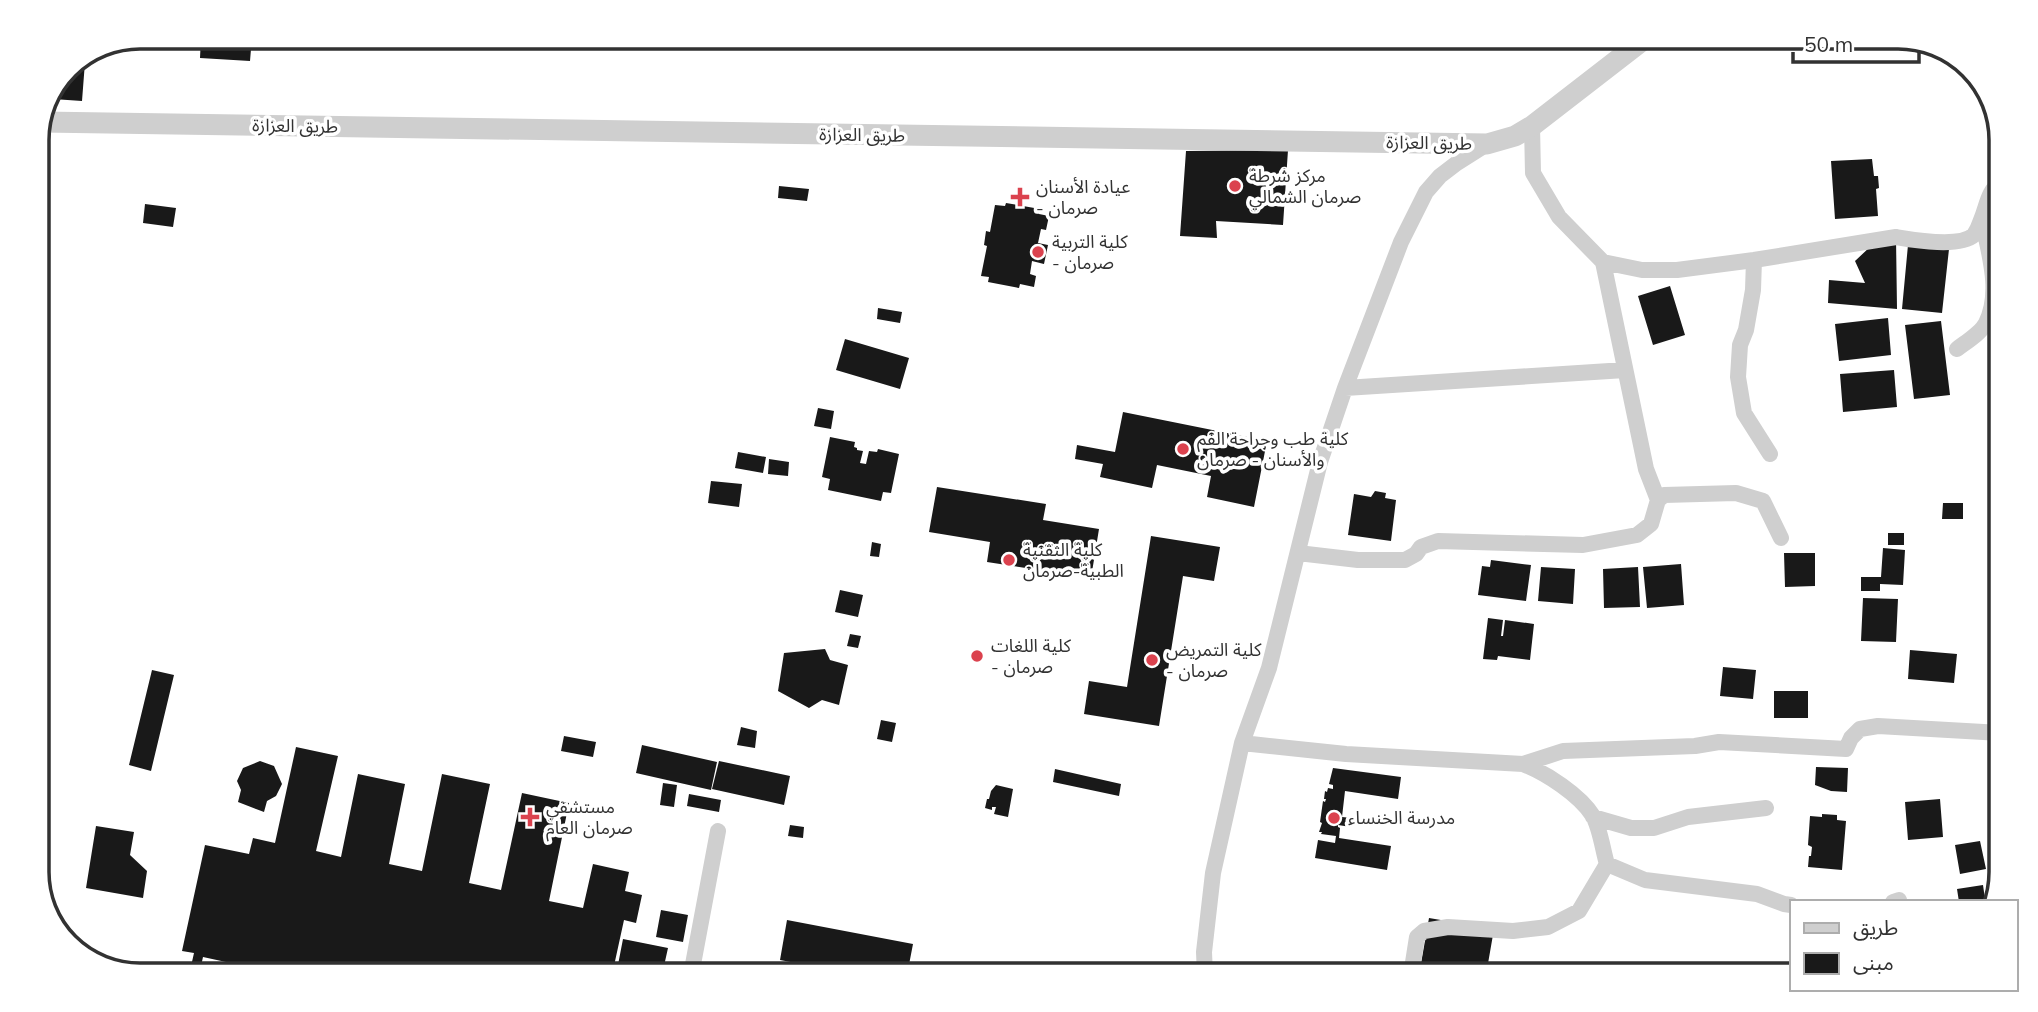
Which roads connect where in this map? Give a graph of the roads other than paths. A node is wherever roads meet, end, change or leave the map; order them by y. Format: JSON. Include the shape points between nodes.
{"nodes":[{"id":1,"x":1631,"y":49,"type":"edge"},
{"id":2,"x":51,"y":122,"type":"edge"},
{"id":3,"x":1532,"y":126,"type":"junction"},
{"id":4,"x":1487,"y":144,"type":"junction"},
{"id":5,"x":1989,"y":194,"type":"edge"},
{"id":6,"x":1982,"y":219,"type":"junction"},
{"id":7,"x":1989,"y":258,"type":"edge"},
{"id":8,"x":1754,"y":260,"type":"junction"},
{"id":9,"x":1603,"y":262,"type":"junction"},
{"id":10,"x":1989,"y":313,"type":"edge"},
{"id":11,"x":1957,"y":349,"type":"dead end"},
{"id":12,"x":1625,"y":370,"type":"junction"},
{"id":13,"x":1345,"y":388,"type":"junction"},
{"id":14,"x":1770,"y":454,"type":"dead end"},
{"id":15,"x":1658,"y":500,"type":"junction"},
{"id":16,"x":1781,"y":538,"type":"dead end"},
{"id":17,"x":1298,"y":553,"type":"junction"},
{"id":18,"x":1989,"y":732,"type":"edge"},
{"id":19,"x":1242,"y":743,"type":"junction"},
{"id":20,"x":1523,"y":764,"type":"junction"},
{"id":21,"x":1766,"y":808,"type":"dead end"},
{"id":22,"x":1593,"y":817,"type":"junction"},
{"id":23,"x":718,"y":831,"type":"dead end"},
{"id":24,"x":1607,"y":864,"type":"junction"},
{"id":25,"x":1790,"y":905,"type":"edge"},
{"id":26,"x":693,"y":963,"type":"edge"},
{"id":27,"x":1204,"y":963,"type":"edge"},
{"id":28,"x":1413,"y":963,"type":"edge"}],
"edges":[{"from":1,"to":3,"type":"street","name":"طريق العزازة"},
{"from":2,"to":4,"type":"street","name":"طريق العزازة"},
{"from":3,"to":4,"type":"street","name":"طريق العزازة"},
{"from":3,"to":9,"type":"street","via":[[1533,173],[1559,218]]},
{"from":4,"to":13,"type":"street","via":[[1440,176],[1426,192],[1401,242]]},
{"from":5,"to":6,"type":"street"},
{"from":6,"to":7,"type":"street"},
{"from":6,"to":8,"type":"street","via":[[1973,235],[1958,242],[1896,237]]},
{"from":8,"to":9,"type":"street","via":[[1677,270],[1642,270]]},
{"from":8,"to":14,"type":"street","via":[[1738,377],[1744,413]]},
{"from":9,"to":12,"type":"street"},
{"from":10,"to":11,"type":"street","via":[[1985,326]]},
{"from":12,"to":13,"type":"street"},
{"from":12,"to":15,"type":"street","via":[[1646,469]]},
{"from":13,"to":17,"type":"street","via":[[1320,462]]},
{"from":15,"to":16,"type":"street","via":[[1664,495],[1736,493],[1762,501]]},
{"from":15,"to":17,"type":"street","via":[[1651,524],[1637,534],[1583,545],[1438,541],[1405,560]]},
{"from":17,"to":19,"type":"street","via":[[1269,668]]},
{"from":18,"to":20,"type":"street","via":[[1878,726],[1860,729],[1846,749],[1719,742],[1563,751]]},
{"from":19,"to":20,"type":"street"},
{"from":19,"to":27,"type":"street","via":[[1213,873]]},
{"from":20,"to":22,"type":"street","via":[[1571,792]]},
{"from":21,"to":22,"type":"street","via":[[1688,817],[1654,828],[1631,828]]},
{"from":22,"to":24,"type":"street"},
{"from":23,"to":26,"type":"street"},
{"from":24,"to":25,"type":"street","via":[[1645,880],[1757,894]]},
{"from":24,"to":28,"type":"street","via":[[1579,911],[1548,928],[1424,930],[1417,937]]}]}
